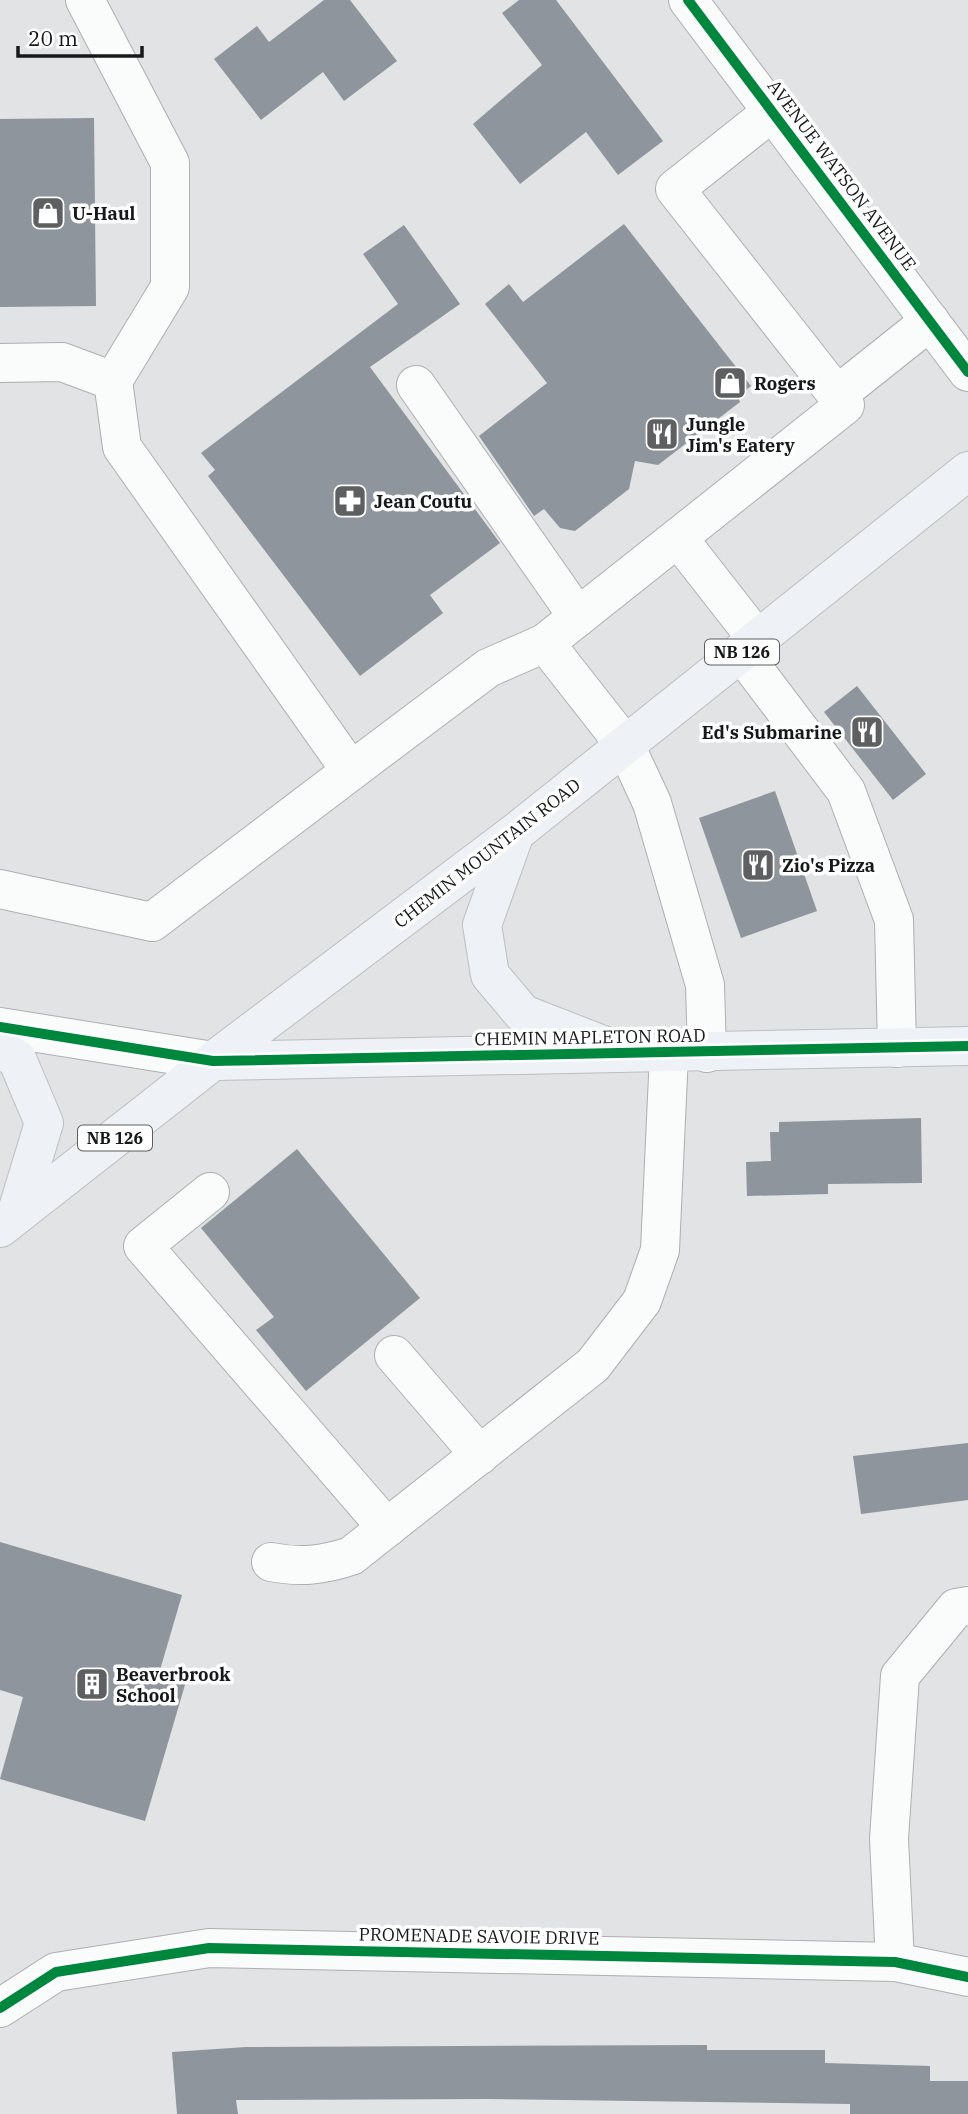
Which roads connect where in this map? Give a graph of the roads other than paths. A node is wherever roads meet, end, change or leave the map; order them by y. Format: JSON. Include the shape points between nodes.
{"nodes":[{"id":1,"x":85,"y":0,"type":"edge"},
{"id":2,"x":688,"y":0,"type":"edge"},
{"id":3,"x":772,"y":112,"type":"junction"},
{"id":4,"x":930,"y":321,"type":"junction"},
{"id":5,"x":0,"y":363,"type":"edge"},
{"id":6,"x":968,"y":372,"type":"edge"},
{"id":7,"x":113,"y":381,"type":"junction"},
{"id":8,"x":416,"y":385,"type":"dead end"},
{"id":9,"x":837,"y":395,"type":"junction"},
{"id":10,"x":968,"y":471,"type":"edge"},
{"id":11,"x":678,"y":538,"type":"junction"},
{"id":12,"x":578,"y":617,"type":"junction"},
{"id":13,"x":545,"y":643,"type":"junction"},
{"id":14,"x":749,"y":646,"type":"junction"},
{"id":15,"x":625,"y":746,"type":"junction"},
{"id":16,"x":351,"y":771,"type":"junction"},
{"id":17,"x":515,"y":833,"type":"junction"},
{"id":18,"x":0,"y":889,"type":"edge"},
{"id":19,"x":0,"y":1027,"type":"edge"},
{"id":20,"x":968,"y":1046,"type":"edge"},
{"id":21,"x":897,"y":1048,"type":"junction"},
{"id":22,"x":0,"y":1049,"type":"edge"},
{"id":23,"x":707,"y":1053,"type":"junction"},
{"id":24,"x":669,"y":1054,"type":"junction"},
{"id":25,"x":627,"y":1055,"type":"junction"},
{"id":26,"x":213,"y":1061,"type":"junction"},
{"id":27,"x":210,"y":1192,"type":"dead end"},
{"id":28,"x":8,"y":1222,"type":"edge"},
{"id":29,"x":394,"y":1356,"type":"dead end"},
{"id":30,"x":480,"y":1455,"type":"junction"},
{"id":31,"x":387,"y":1528,"type":"junction"},
{"id":32,"x":271,"y":1562,"type":"dead end"},
{"id":33,"x":968,"y":1606,"type":"edge"},
{"id":34,"x":895,"y":1962,"type":"junction"},
{"id":35,"x":968,"y":1977,"type":"edge"},
{"id":36,"x":0,"y":2008,"type":"edge"}],
"edges":[{"from":1,"to":7,"type":"street","via":[[170,163],[170,287]]},
{"from":2,"to":3,"type":"street","name":"AVENUE WATSON AVENUE"},
{"from":3,"to":4,"type":"street","name":"AVENUE WATSON AVENUE"},
{"from":3,"to":9,"type":"street","via":[[675,189]]},
{"from":4,"to":6,"type":"street","name":"AVENUE WATSON AVENUE"},
{"from":4,"to":9,"type":"street"},
{"from":5,"to":7,"type":"street","via":[[62,362]]},
{"from":7,"to":16,"type":"street","via":[[122,447]]},
{"from":8,"to":12,"type":"street"},
{"from":9,"to":11,"type":"street","via":[[845,405]]},
{"from":10,"to":14,"type":"main road","name":"CHEMIN MOUNTAIN ROAD","number":"NB 126"},
{"from":11,"to":12,"type":"street"},
{"from":11,"to":14,"type":"street"},
{"from":12,"to":13,"type":"street"},
{"from":13,"to":15,"type":"street"},
{"from":13,"to":16,"type":"street","via":[[488,668]]},
{"from":14,"to":15,"type":"main road","name":"CHEMIN MOUNTAIN ROAD","number":"NB 126"},
{"from":14,"to":21,"type":"street","via":[[846,791],[894,920]]},
{"from":15,"to":17,"type":"main road","name":"CHEMIN MOUNTAIN ROAD","number":"NB 126"},
{"from":15,"to":23,"type":"street","via":[[652,803],[705,985]]},
{"from":16,"to":18,"type":"street","via":[[152,922]]},
{"from":17,"to":25,"type":"main road","via":[[482,926],[490,975],[523,1014]]},
{"from":17,"to":26,"type":"main road","name":"CHEMIN MOUNTAIN ROAD","number":"NB 126"},
{"from":19,"to":26,"type":"street"},
{"from":20,"to":21,"type":"main road","name":"CHEMIN MAPLETON ROAD"},
{"from":21,"to":23,"type":"main road","name":"CHEMIN MAPLETON ROAD"},
{"from":22,"to":28,"type":"main road","via":[[18,1059],[44,1124]]},
{"from":23,"to":24,"type":"main road","name":"CHEMIN MAPLETON ROAD"},
{"from":24,"to":25,"type":"main road","name":"CHEMIN MAPLETON ROAD"},
{"from":24,"to":30,"type":"street","via":[[660,1250],[642,1301],[593,1365]]},
{"from":25,"to":26,"type":"main road","name":"CHEMIN MAPLETON ROAD"},
{"from":26,"to":28,"type":"main road","name":"CHEMIN MOUNTAIN ROAD","number":"NB 126"},
{"from":27,"to":31,"type":"street","via":[[143,1246]]},
{"from":29,"to":30,"type":"street"},
{"from":30,"to":31,"type":"street"},
{"from":31,"to":32,"type":"street","via":[[351,1556],[321,1566]]},
{"from":33,"to":34,"type":"street","via":[[956,1608],[900,1676],[889,1839]]},
{"from":34,"to":35,"type":"street","name":"PROMENADE SAVOIE DRIVE"},
{"from":34,"to":36,"type":"street","name":"PROMENADE SAVOIE DRIVE","via":[[209,1948],[56,1972]]}]}
